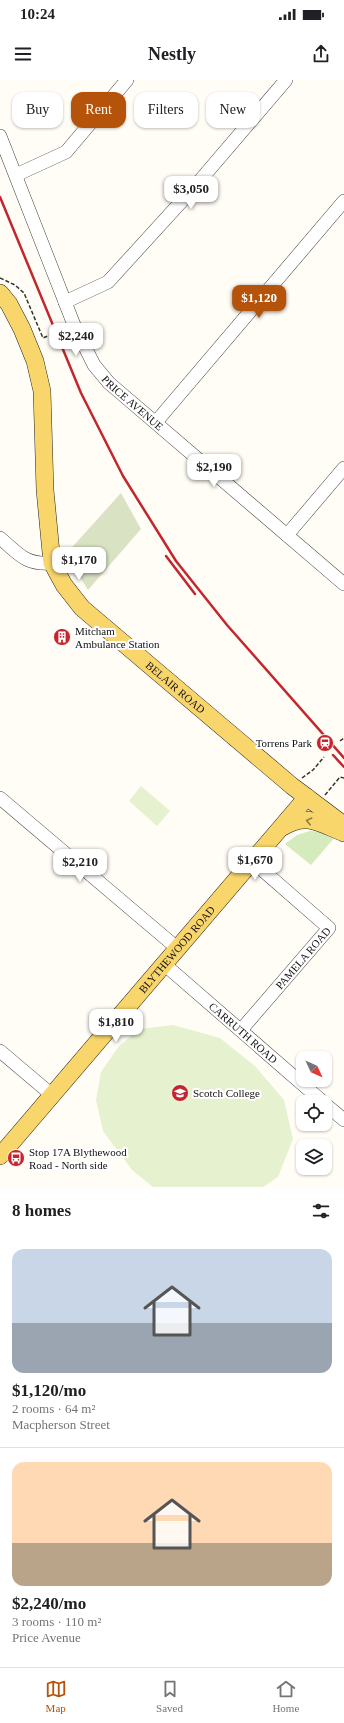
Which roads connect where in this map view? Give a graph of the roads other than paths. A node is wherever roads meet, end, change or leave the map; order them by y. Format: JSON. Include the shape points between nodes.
{"nodes":[{"id":1,"x":127,"y":80,"type":"edge"},
{"id":2,"x":286,"y":80,"type":"edge"},
{"id":3,"x":0,"y":136,"type":"edge"},
{"id":4,"x":16,"y":175,"type":"junction"},
{"id":5,"x":344,"y":201,"type":"edge"},
{"id":6,"x":0,"y":293,"type":"edge"},
{"id":7,"x":66,"y":302,"type":"junction"},
{"id":8,"x":156,"y":422,"type":"junction"},
{"id":9,"x":344,"y":468,"type":"edge"},
{"id":10,"x":287,"y":535,"type":"junction"},
{"id":11,"x":0,"y":538,"type":"edge"},
{"id":12,"x":52,"y":563,"type":"junction"},
{"id":13,"x":344,"y":584,"type":"edge"},
{"id":14,"x":311,"y":791,"type":"junction"},
{"id":15,"x":0,"y":798,"type":"edge"},
{"id":16,"x":344,"y":825,"type":"edge"},
{"id":17,"x":276,"y":832,"type":"junction"},
{"id":18,"x":344,"y":833,"type":"edge"},
{"id":19,"x":252,"y":861,"type":"junction"},
{"id":20,"x":177,"y":948,"type":"junction"},
{"id":21,"x":164,"y":964,"type":"junction"},
{"id":22,"x":241,"y":1030,"type":"junction"},
{"id":23,"x":0,"y":1052,"type":"edge"},
{"id":24,"x":52,"y":1095,"type":"junction"},
{"id":25,"x":315,"y":1095,"type":"edge"},
{"id":26,"x":332,"y":1110,"type":"edge"},
{"id":27,"x":344,"y":1120,"type":"edge"},
{"id":28,"x":0,"y":1156,"type":"edge"}],
"edges":[{"from":1,"to":4,"type":"street","via":[[66,152]]},
{"from":2,"to":7,"type":"street","via":[[191,191],[108,282]]},
{"from":3,"to":4,"type":"street","name":"PRICE AVENUE"},
{"from":4,"to":7,"type":"street","name":"PRICE AVENUE"},
{"from":5,"to":8,"type":"street"},
{"from":6,"to":12,"type":"main road","name":"BELAIR ROAD","via":[[10,304],[22,328],[35,361],[42,391],[45,490]]},
{"from":7,"to":8,"type":"street","name":"PRICE AVENUE","via":[[74,325],[94,365]]},
{"from":8,"to":10,"type":"street","name":"PRICE AVENUE"},
{"from":9,"to":10,"type":"street"},
{"from":10,"to":13,"type":"street","name":"PRICE AVENUE"},
{"from":11,"to":12,"type":"street","via":[[26,560],[39,564]]},
{"from":12,"to":14,"type":"main road","name":"BELAIR ROAD","via":[[64,585],[82,608]]},
{"from":14,"to":16,"type":"main road","name":"BELAIR ROAD"},
{"from":14,"to":17,"type":"main road","name":"BLYTHEWOOD ROAD"},
{"from":15,"to":20,"type":"street"},
{"from":18,"to":17,"type":"main road","one_way":true,"via":[[300,819]]},
{"from":17,"to":19,"type":"main road","name":"BLYTHEWOOD ROAD"},
{"from":19,"to":20,"type":"main road","name":"BLYTHEWOOD ROAD"},
{"from":19,"to":22,"type":"street","name":"PAMELA ROAD","via":[[329,928]]},
{"from":20,"to":21,"type":"main road","name":"BLYTHEWOOD ROAD"},
{"from":21,"to":22,"type":"street","name":"CARRUTH ROAD"},
{"from":21,"to":24,"type":"main road","name":"BLYTHEWOOD ROAD"},
{"from":22,"to":25,"type":"street","name":"CARRUTH ROAD"},
{"from":23,"to":24,"type":"street"},
{"from":24,"to":28,"type":"main road","name":"BLYTHEWOOD ROAD"},
{"from":26,"to":27,"type":"street","name":"CARRUTH ROAD"}]}
